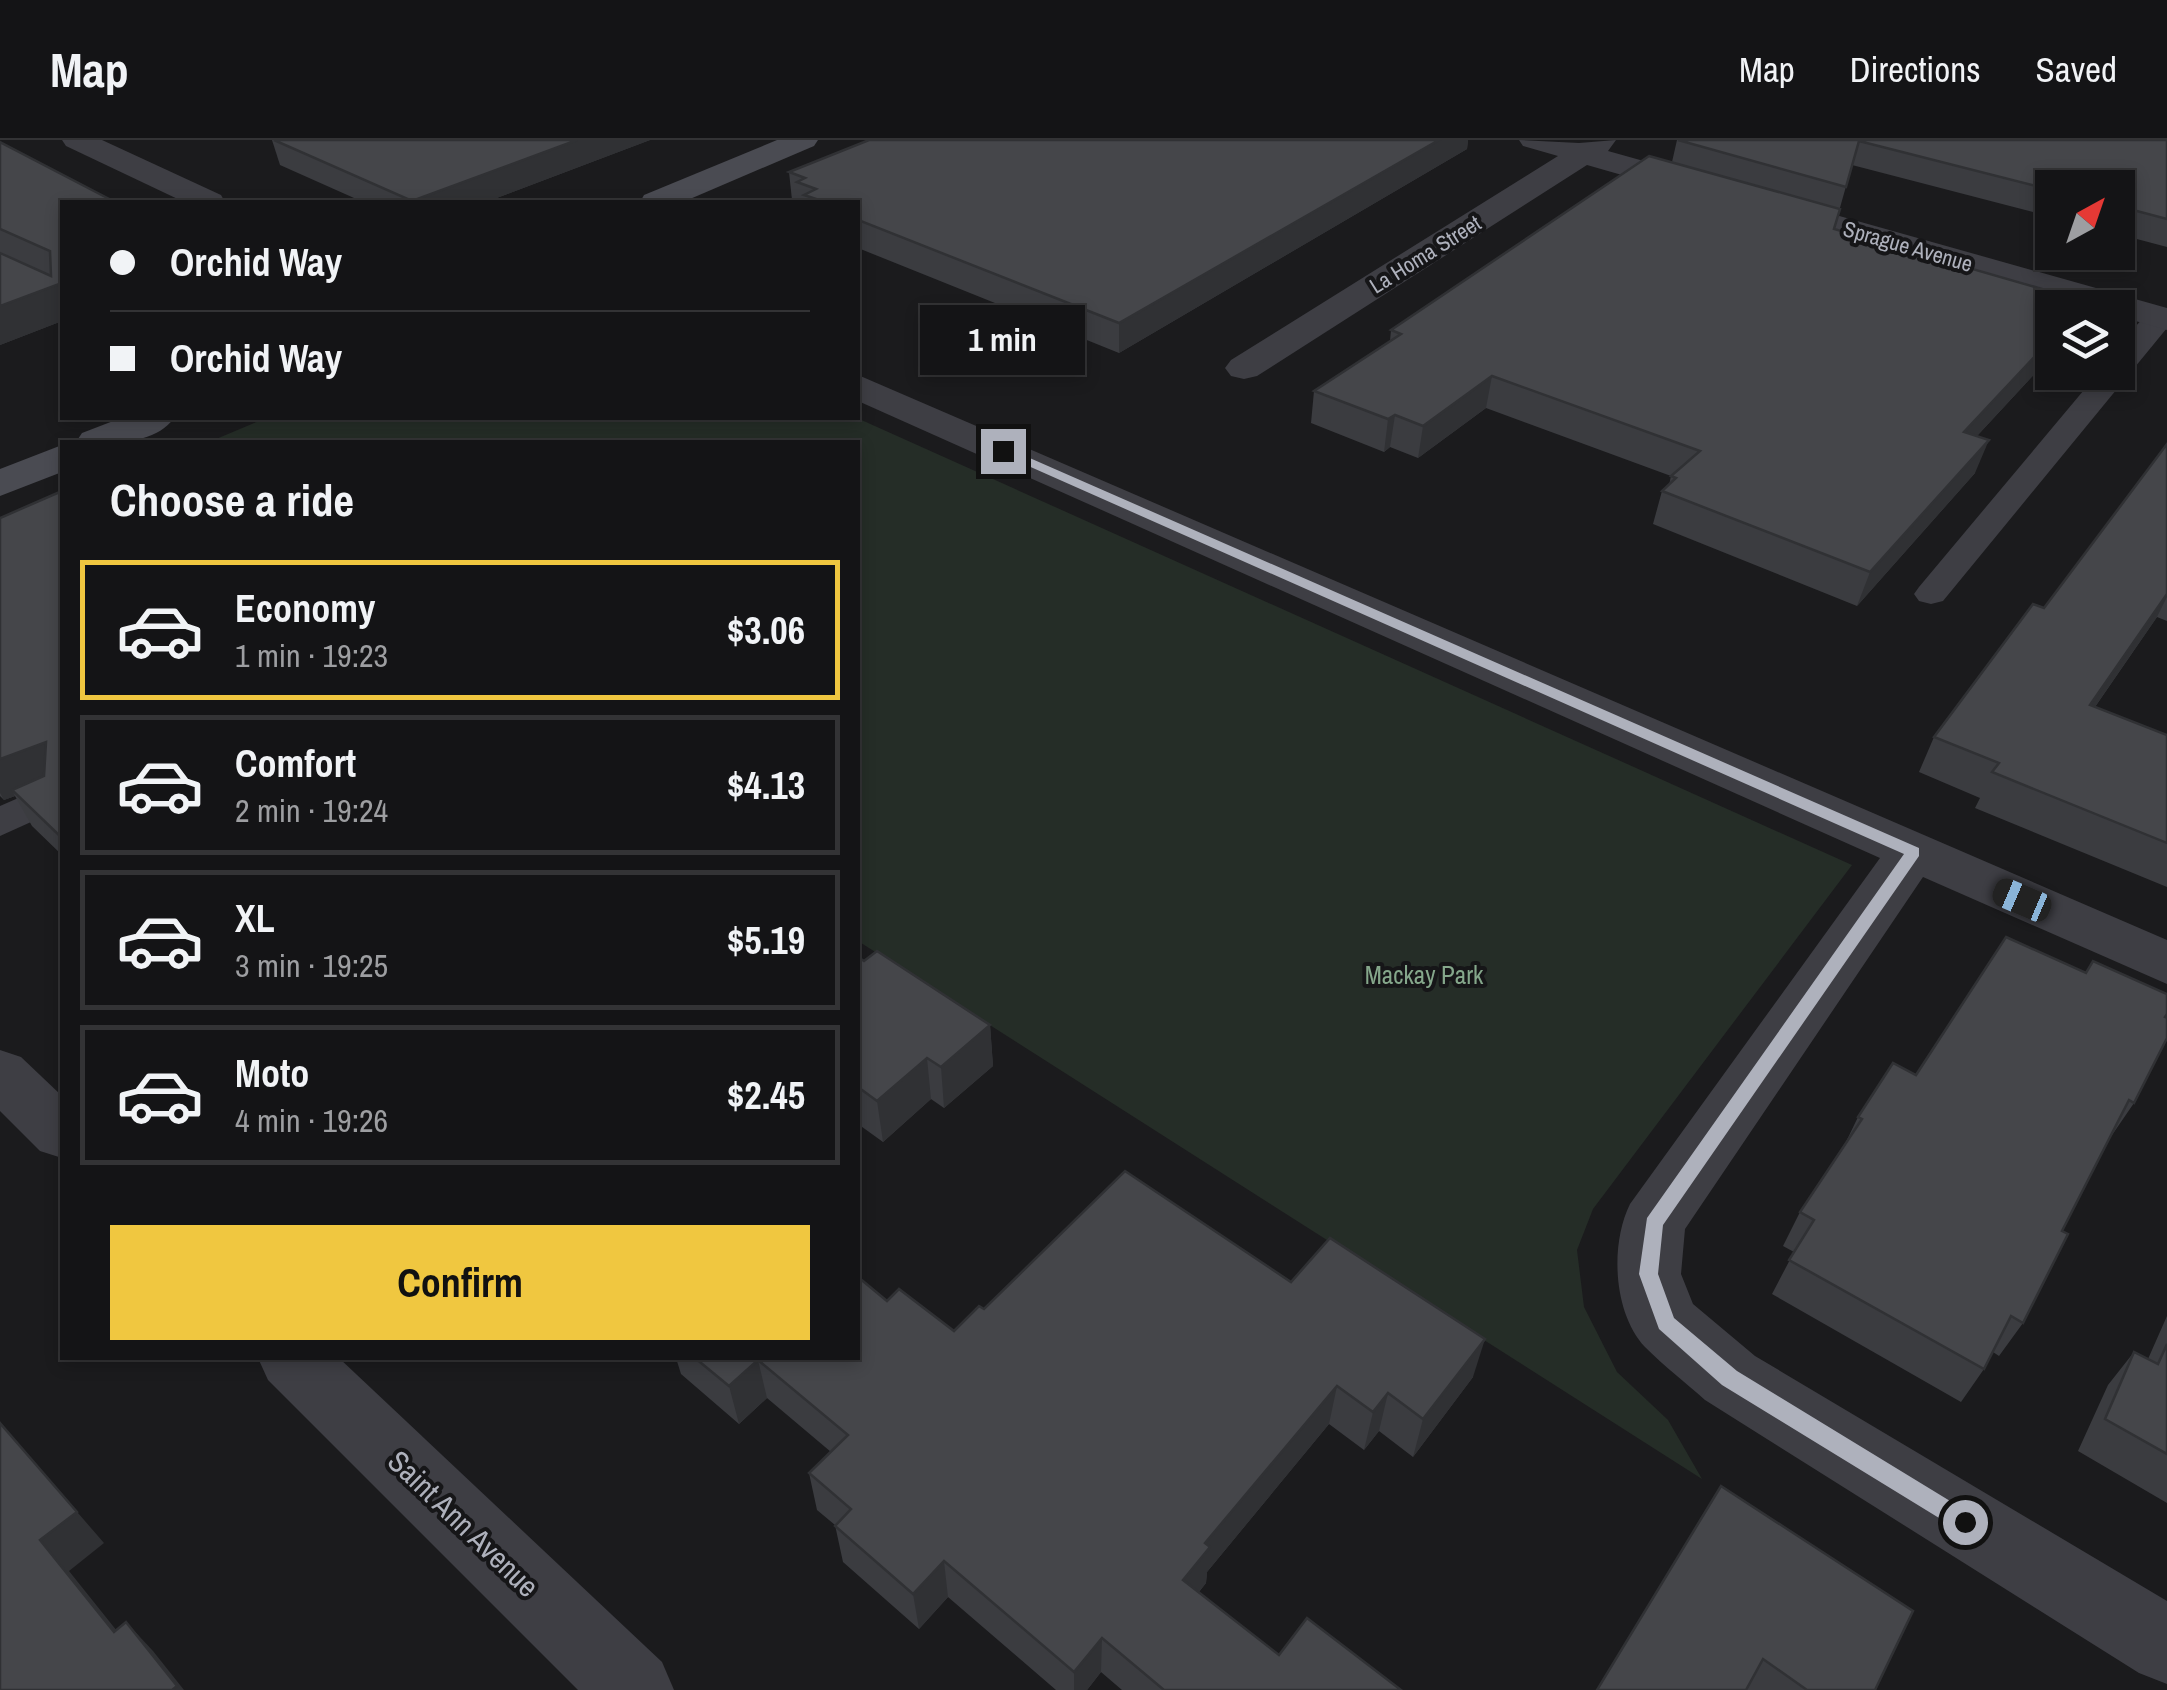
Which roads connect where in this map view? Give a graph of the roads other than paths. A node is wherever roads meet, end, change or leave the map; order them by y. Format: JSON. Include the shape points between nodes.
{"nodes":[{"id":1,"x":78,"y":140,"type":"edge"},
{"id":2,"x":803,"y":140,"type":"edge"},
{"id":3,"x":1534,"y":140,"type":"edge"},
{"id":4,"x":1594,"y":147,"type":"edge"},
{"id":5,"x":205,"y":200,"type":"edge"},
{"id":6,"x":661,"y":200,"type":"edge"},
{"id":7,"x":2164,"y":318,"type":"edge"},
{"id":8,"x":2135,"y":350,"type":"edge"},
{"id":9,"x":1244,"y":368,"type":"dead end"},
{"id":10,"x":860,"y":387,"type":"edge"},
{"id":11,"x":2100,"y":390,"type":"edge"},
{"id":12,"x":144,"y":420,"type":"edge"},
{"id":13,"x":100,"y":440,"type":"edge"},
{"id":14,"x":60,"y":458,"type":"edge"},
{"id":15,"x":0,"y":484,"type":"edge"},
{"id":16,"x":1931,"y":594,"type":"dead end"},
{"id":17,"x":60,"y":793,"type":"edge"},
{"id":18,"x":0,"y":824,"type":"edge"},
{"id":19,"x":1914,"y":852,"type":"junction"},
{"id":20,"x":2167,"y":963,"type":"edge"},
{"id":21,"x":0,"y":1073,"type":"edge"},
{"id":22,"x":60,"y":1132,"type":"edge"},
{"id":23,"x":294,"y":1360,"type":"edge"},
{"id":24,"x":2167,"y":1645,"type":"edge"},
{"id":25,"x":634,"y":1690,"type":"edge"}],
"edges":[{"from":1,"to":5,"type":"street"},
{"from":2,"to":6,"type":"main road"},
{"from":3,"to":4,"type":"street","name":"Sprague Avenue"},
{"from":4,"to":7,"type":"street","name":"Sprague Avenue"},
{"from":4,"to":9,"type":"street","name":"La Homa Street"},
{"from":7,"to":8,"type":"lane"},
{"from":10,"to":19,"type":"street"},
{"from":11,"to":16,"type":"lane"},
{"from":12,"to":13,"type":"main road"},
{"from":14,"to":15,"type":"main road"},
{"from":17,"to":18,"type":"lane"},
{"from":19,"to":20,"type":"street"},
{"from":19,"to":24,"type":"street","via":[[1654,1224],[1648,1274],[1666,1323],[1730,1378]]},
{"from":21,"to":22,"type":"street"},
{"from":23,"to":25,"type":"street","name":"Saint Ann Avenue"}]}
